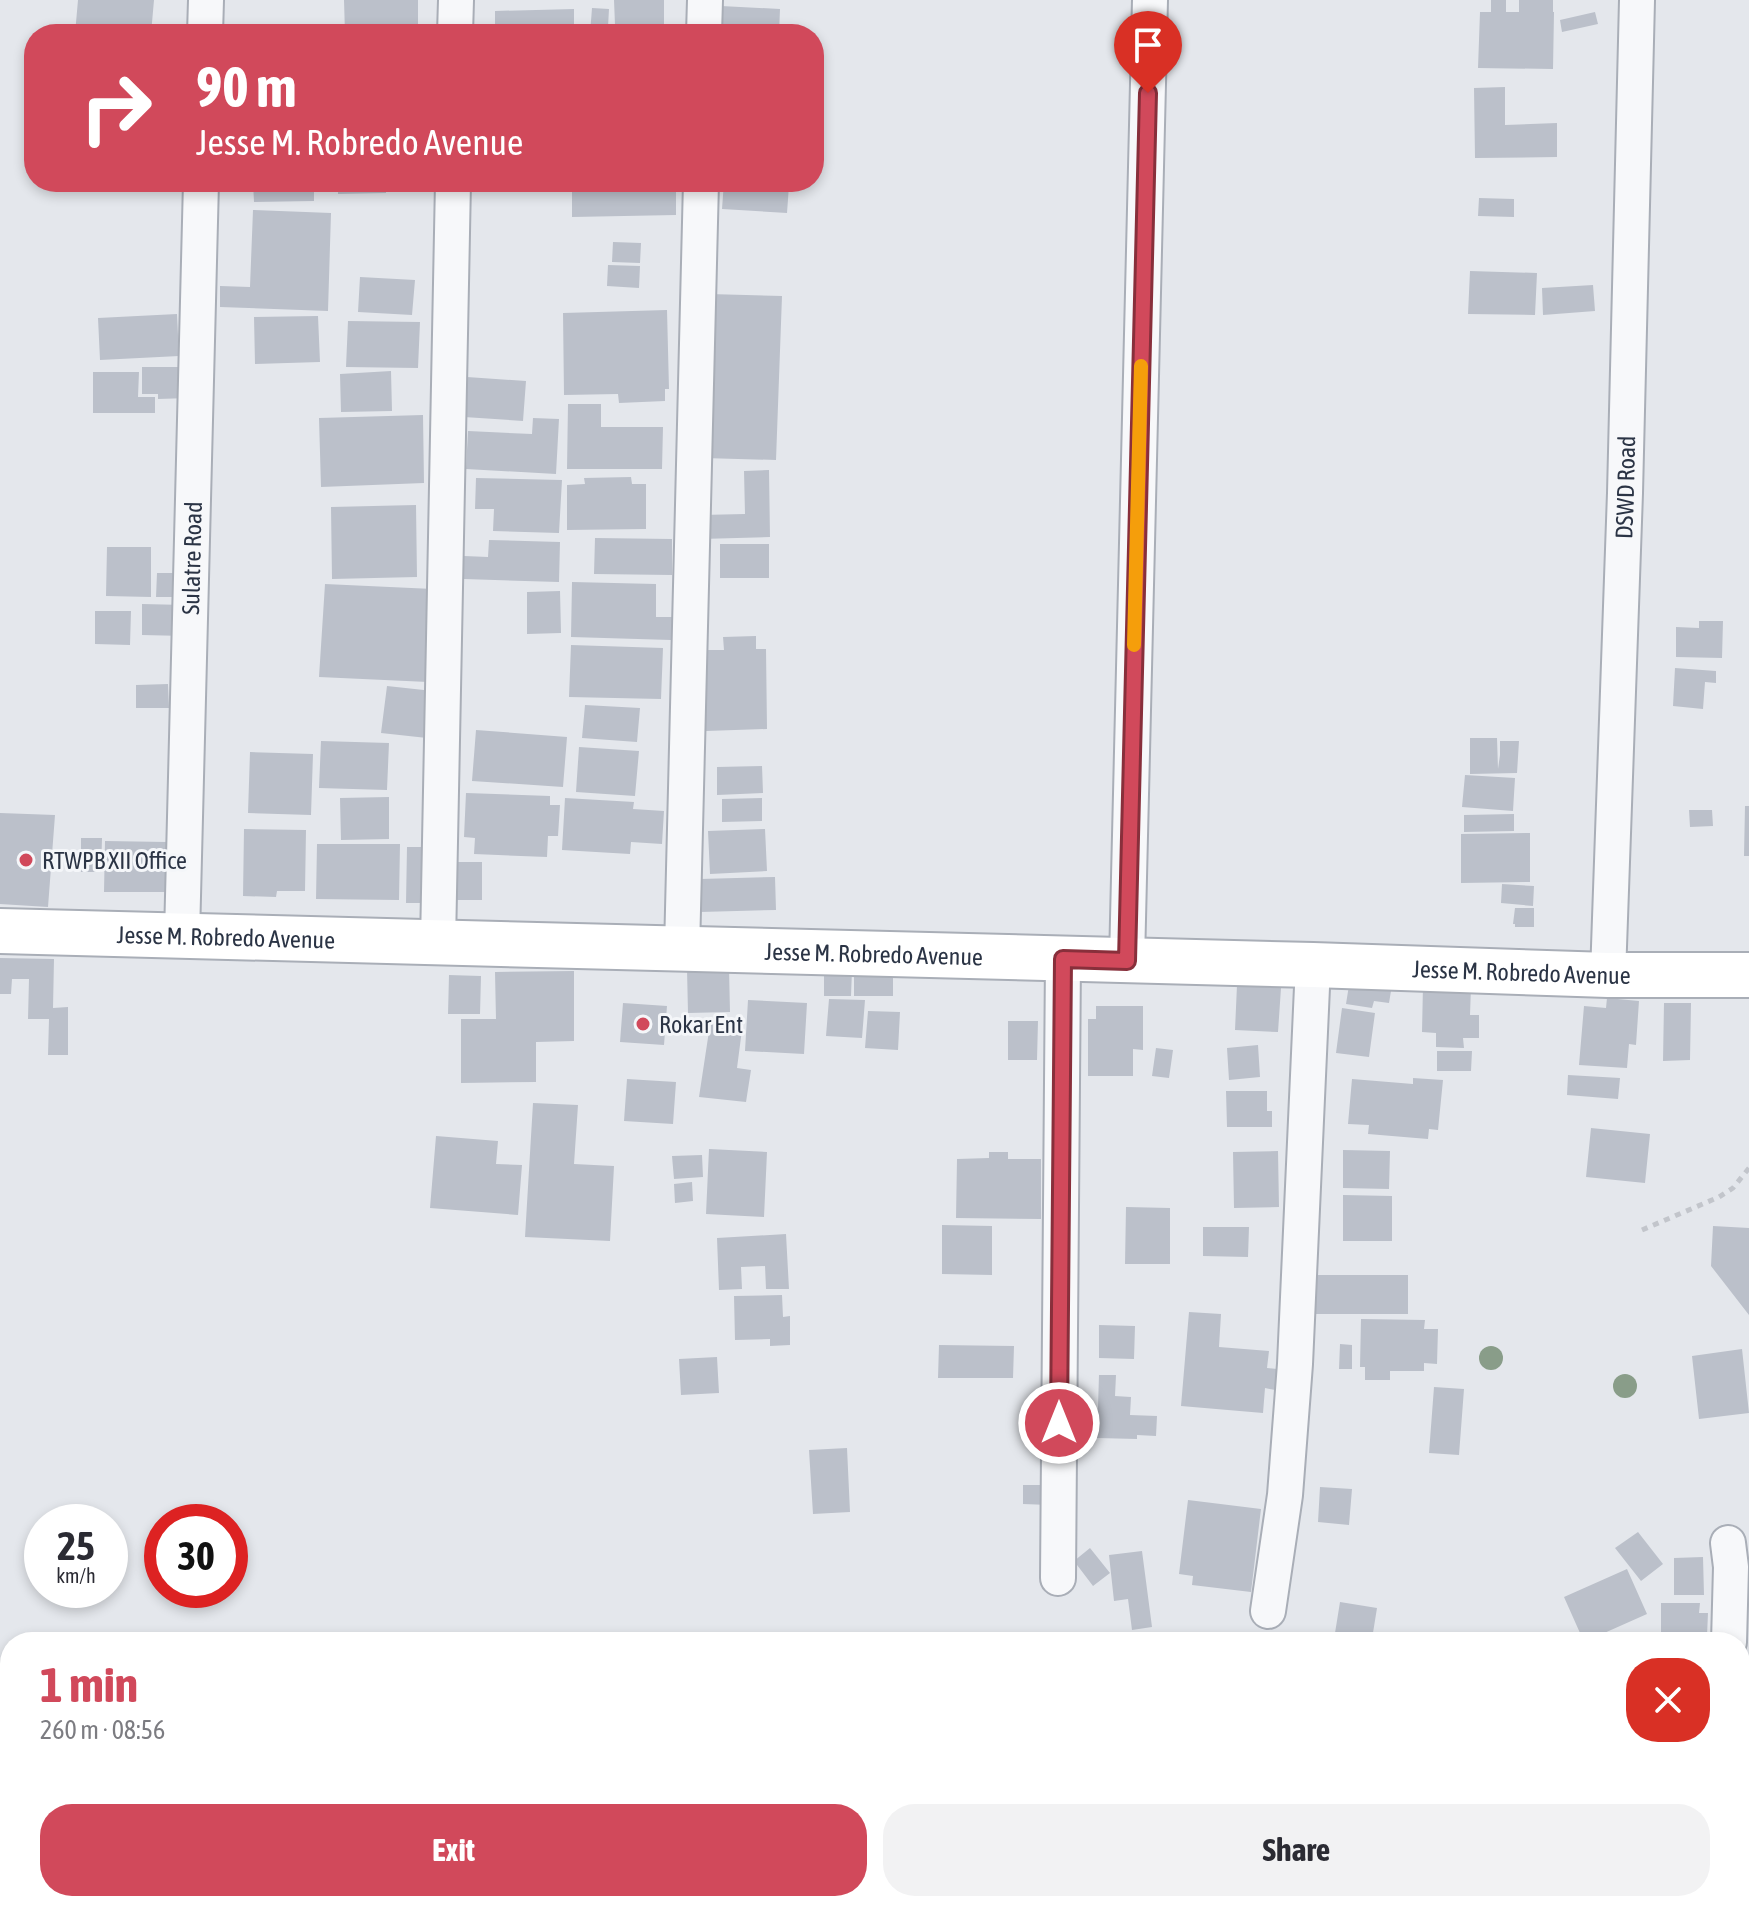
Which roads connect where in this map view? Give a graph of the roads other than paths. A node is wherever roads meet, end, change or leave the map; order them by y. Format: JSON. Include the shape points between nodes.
{"nodes":[{"id":1,"x":206,"y":0,"type":"edge"},
{"id":2,"x":456,"y":0,"type":"edge"},
{"id":3,"x":705,"y":0,"type":"edge"},
{"id":4,"x":1150,"y":0,"type":"edge"},
{"id":5,"x":1637,"y":0,"type":"edge"},
{"id":6,"x":205,"y":24,"type":"edge"},
{"id":7,"x":455,"y":24,"type":"edge"},
{"id":8,"x":704,"y":24,"type":"edge"},
{"id":9,"x":201,"y":192,"type":"edge"},
{"id":10,"x":453,"y":192,"type":"edge"},
{"id":11,"x":701,"y":192,"type":"edge"},
{"id":12,"x":0,"y":931,"type":"edge"},
{"id":13,"x":182,"y":936,"type":"junction"},
{"id":14,"x":438,"y":943,"type":"junction"},
{"id":15,"x":682,"y":950,"type":"junction"},
{"id":16,"x":1063,"y":959,"type":"junction"},
{"id":17,"x":1127,"y":961,"type":"junction"},
{"id":18,"x":1313,"y":965,"type":"junction"},
{"id":19,"x":1608,"y":975,"type":"junction"},
{"id":20,"x":1749,"y":975,"type":"edge"},
{"id":21,"x":1728,"y":1543,"type":"dead end"},
{"id":22,"x":1058,"y":1578,"type":"dead end"},
{"id":23,"x":1268,"y":1611,"type":"dead end"},
{"id":24,"x":1729,"y":1632,"type":"edge"}],
"edges":[{"from":1,"to":6,"type":"street"},
{"from":2,"to":7,"type":"street"},
{"from":3,"to":8,"type":"street"},
{"from":4,"to":17,"type":"street"},
{"from":5,"to":19,"type":"street","name":"DSWD Road"},
{"from":9,"to":13,"type":"street","name":"Sulatre Road"},
{"from":10,"to":14,"type":"street"},
{"from":11,"to":15,"type":"street"},
{"from":12,"to":13,"type":"main road","name":"Jesse M. Robredo Avenue"},
{"from":13,"to":14,"type":"main road","name":"Jesse M. Robredo Avenue"},
{"from":14,"to":15,"type":"main road","name":"Jesse M. Robredo Avenue"},
{"from":15,"to":16,"type":"main road","name":"Jesse M. Robredo Avenue"},
{"from":16,"to":17,"type":"main road","name":"Jesse M. Robredo Avenue"},
{"from":16,"to":22,"type":"street"},
{"from":17,"to":18,"type":"main road","name":"Jesse M. Robredo Avenue"},
{"from":18,"to":19,"type":"main road","name":"Jesse M. Robredo Avenue"},
{"from":18,"to":23,"type":"street","via":[[1294,1379]]},
{"from":19,"to":20,"type":"main road","name":"Jesse M. Robredo Avenue"},
{"from":21,"to":24,"type":"street"}]}
